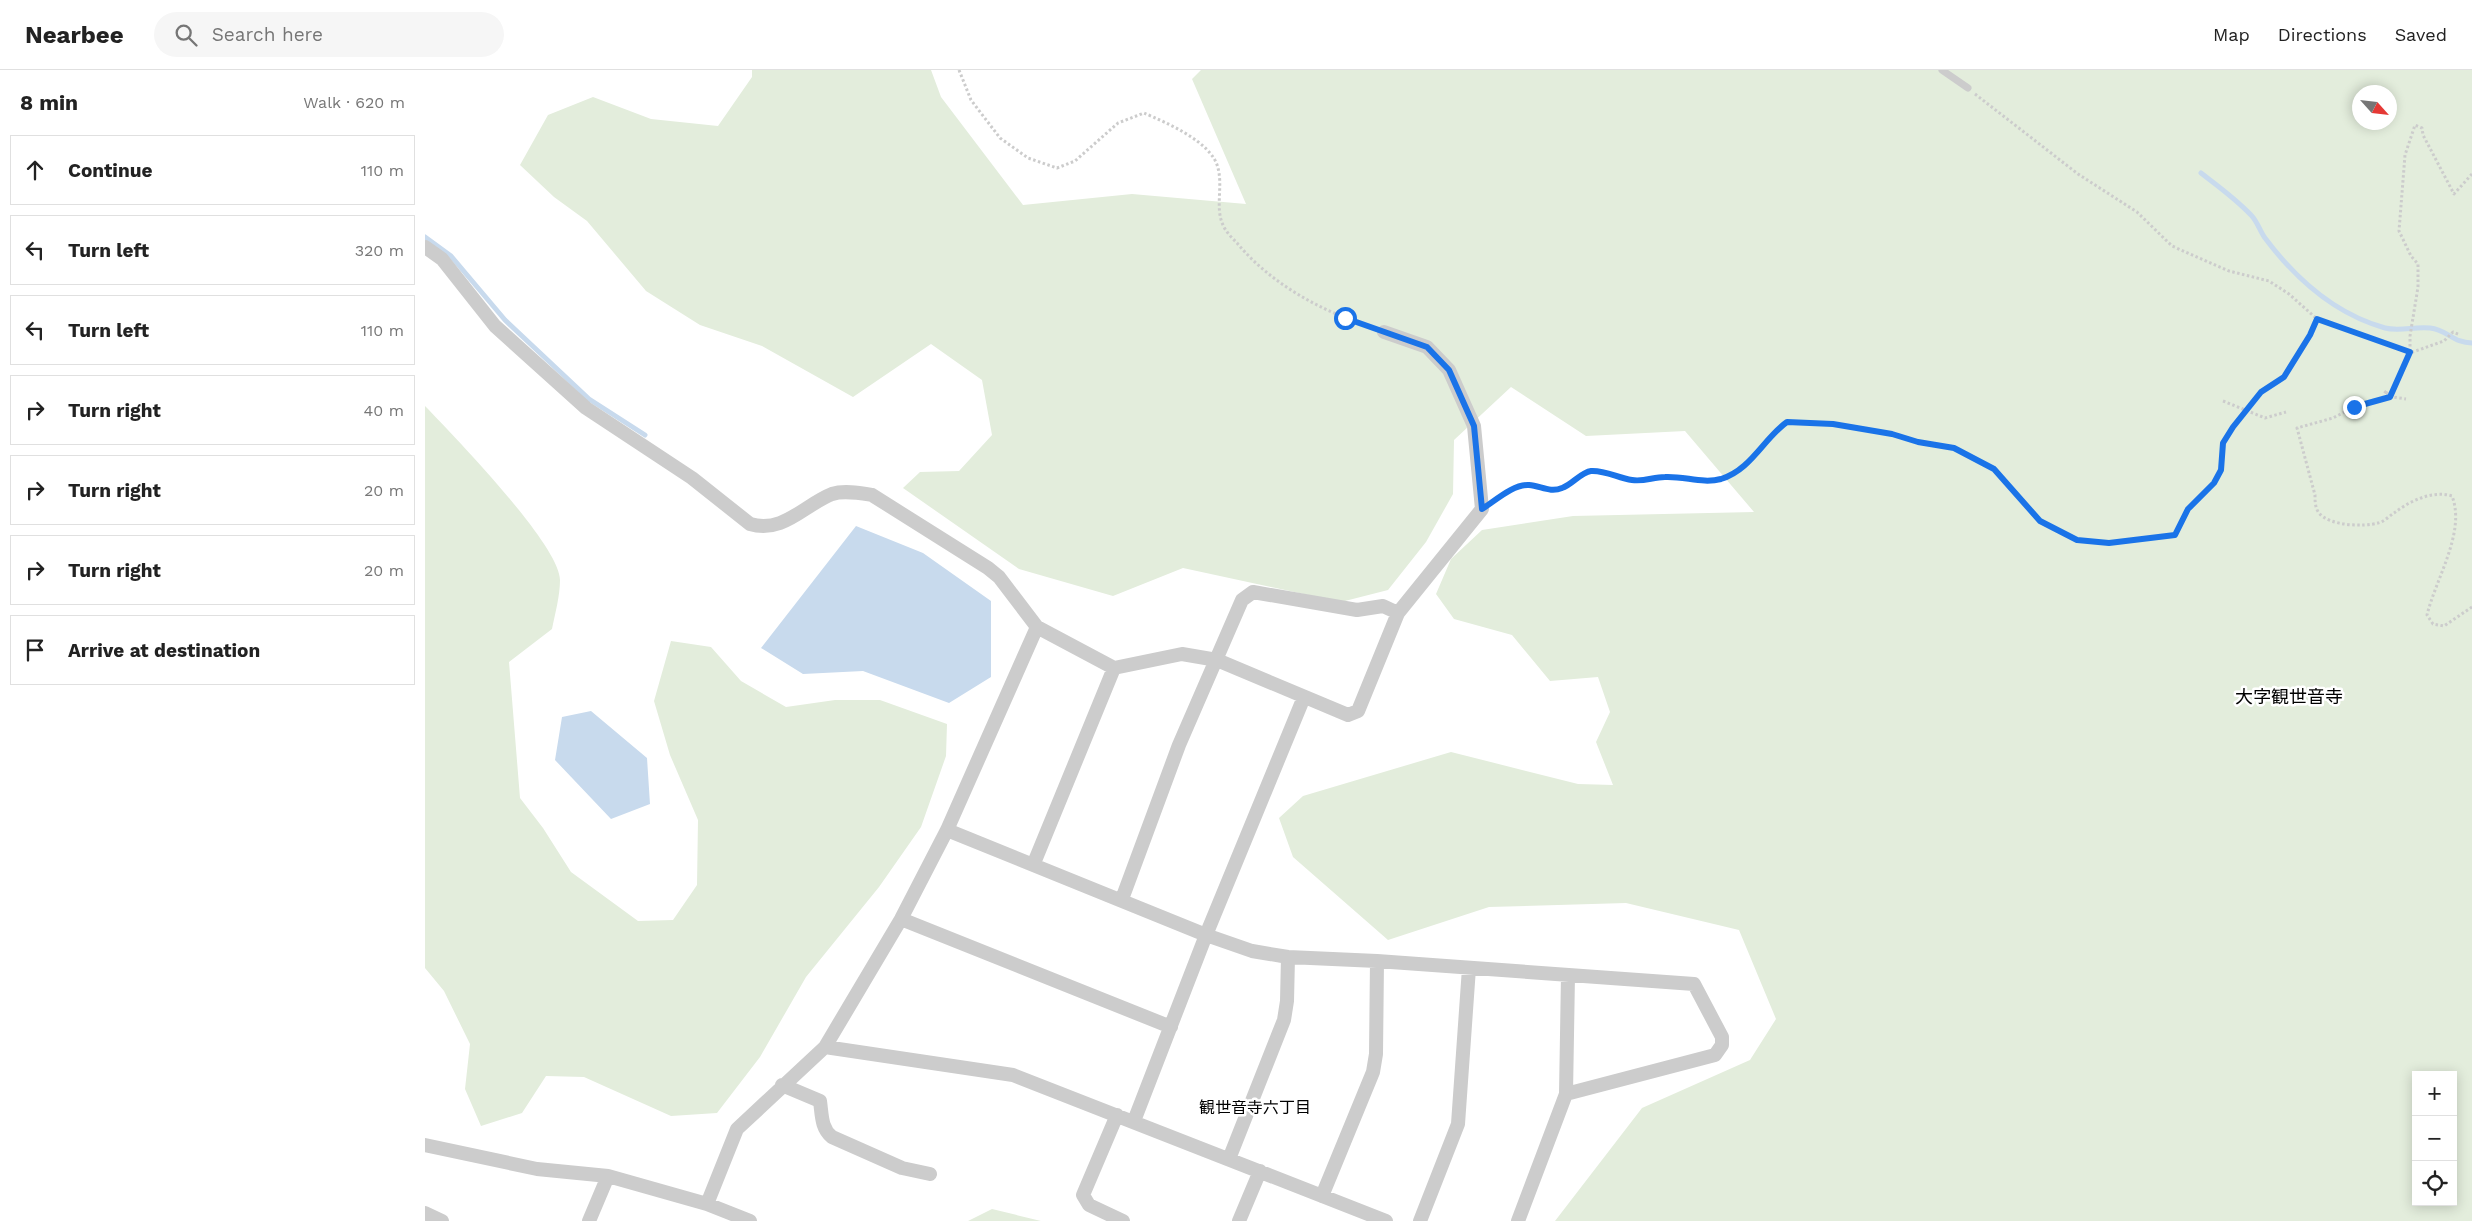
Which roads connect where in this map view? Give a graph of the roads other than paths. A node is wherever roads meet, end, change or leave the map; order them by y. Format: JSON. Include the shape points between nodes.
{"nodes":[{"id":1,"x":1942,"y":70,"type":"edge"},
{"id":2,"x":1968,"y":88,"type":"road end"},
{"id":3,"x":425,"y":246,"type":"edge"},
{"id":4,"x":1384,"y":332,"type":"road end"},
{"id":5,"x":1398,"y":613,"type":"junction"},
{"id":6,"x":1037,"y":627,"type":"junction"},
{"id":7,"x":1217,"y":660,"type":"junction"},
{"id":8,"x":1114,"y":668,"type":"junction"},
{"id":9,"x":1305,"y":697,"type":"junction"},
{"id":10,"x":947,"y":830,"type":"junction"},
{"id":11,"x":1034,"y":863,"type":"junction"},
{"id":12,"x":1122,"y":899,"type":"junction"},
{"id":13,"x":901,"y":919,"type":"junction"},
{"id":14,"x":1206,"y":934,"type":"junction"},
{"id":15,"x":1288,"y":957,"type":"junction"},
{"id":16,"x":1377,"y":961,"type":"junction"},
{"id":17,"x":1469,"y":968,"type":"junction"},
{"id":18,"x":1568,"y":975,"type":"junction"},
{"id":19,"x":1171,"y":1027,"type":"junction"},
{"id":20,"x":825,"y":1046,"type":"junction"},
{"id":21,"x":783,"y":1085,"type":"junction"},
{"id":22,"x":1566,"y":1094,"type":"junction"},
{"id":23,"x":1117,"y":1115,"type":"junction"},
{"id":24,"x":1134,"y":1122,"type":"junction"},
{"id":25,"x":425,"y":1145,"type":"edge"},
{"id":26,"x":1229,"y":1159,"type":"junction"},
{"id":27,"x":1260,"y":1171,"type":"junction"},
{"id":28,"x":930,"y":1174,"type":"dead end"},
{"id":29,"x":608,"y":1176,"type":"junction"},
{"id":30,"x":1322,"y":1196,"type":"junction"},
{"id":31,"x":707,"y":1204,"type":"junction"},
{"id":32,"x":425,"y":1213,"type":"edge"},
{"id":33,"x":1351,"y":1214,"type":"edge"},
{"id":34,"x":442,"y":1221,"type":"edge"},
{"id":35,"x":589,"y":1221,"type":"edge"},
{"id":36,"x":749,"y":1221,"type":"edge"},
{"id":37,"x":1123,"y":1221,"type":"edge"},
{"id":38,"x":1239,"y":1221,"type":"edge"},
{"id":39,"x":1386,"y":1221,"type":"edge"},
{"id":40,"x":1420,"y":1221,"type":"edge"},
{"id":41,"x":1518,"y":1221,"type":"edge"}],
"edges":[{"from":1,"to":2,"type":"lane"},
{"from":3,"to":6,"type":"street","via":[[442,259],[495,326],[586,408],[692,478],[750,524],[760,527],[776,525],[833,494],[872,495],[988,568],[1003,582]]},
{"from":4,"to":5,"type":"street","via":[[1427,347],[1449,370],[1474,426],[1482,509]]},
{"from":5,"to":7,"type":"street","via":[[1383,606],[1357,610],[1253,592],[1241,600]]},
{"from":5,"to":9,"type":"street","via":[[1358,711],[1347,715]]},
{"from":6,"to":8,"type":"street"},
{"from":6,"to":10,"type":"street"},
{"from":7,"to":8,"type":"street","via":[[1182,654]]},
{"from":7,"to":9,"type":"street"},
{"from":7,"to":12,"type":"street","via":[[1179,745]]},
{"from":8,"to":11,"type":"street"},
{"from":9,"to":14,"type":"street"},
{"from":10,"to":11,"type":"street"},
{"from":10,"to":13,"type":"street"},
{"from":11,"to":12,"type":"street"},
{"from":12,"to":14,"type":"street"},
{"from":13,"to":19,"type":"street"},
{"from":13,"to":20,"type":"street"},
{"from":14,"to":15,"type":"street","via":[[1252,951]]},
{"from":14,"to":19,"type":"street"},
{"from":15,"to":16,"type":"street"},
{"from":15,"to":26,"type":"street","via":[[1284,1020]]},
{"from":16,"to":17,"type":"street"},
{"from":16,"to":30,"type":"street","via":[[1373,1072]]},
{"from":17,"to":18,"type":"street"},
{"from":17,"to":40,"type":"street","via":[[1458,1124]]},
{"from":18,"to":22,"type":"street"},
{"from":18,"to":22,"type":"street","via":[[1694,984],[1722,1037],[1722,1045],[1715,1055]]},
{"from":19,"to":24,"type":"street"},
{"from":20,"to":21,"type":"street"},
{"from":20,"to":23,"type":"street","via":[[1013,1074]]},
{"from":21,"to":28,"type":"street","via":[[820,1101],[823,1125],[832,1137],[902,1168]]},
{"from":21,"to":31,"type":"street","via":[[737,1129]]},
{"from":22,"to":41,"type":"street"},
{"from":23,"to":24,"type":"street"},
{"from":23,"to":37,"type":"street","via":[[1083,1194],[1089,1205]]},
{"from":24,"to":26,"type":"street"},
{"from":25,"to":29,"type":"street","via":[[537,1169]]},
{"from":26,"to":27,"type":"street"},
{"from":27,"to":30,"type":"street"},
{"from":27,"to":38,"type":"street"},
{"from":29,"to":31,"type":"street"},
{"from":29,"to":35,"type":"street"},
{"from":30,"to":33,"type":"street"},
{"from":31,"to":36,"type":"street"},
{"from":32,"to":34,"type":"street"},
{"from":33,"to":39,"type":"street"}]}
